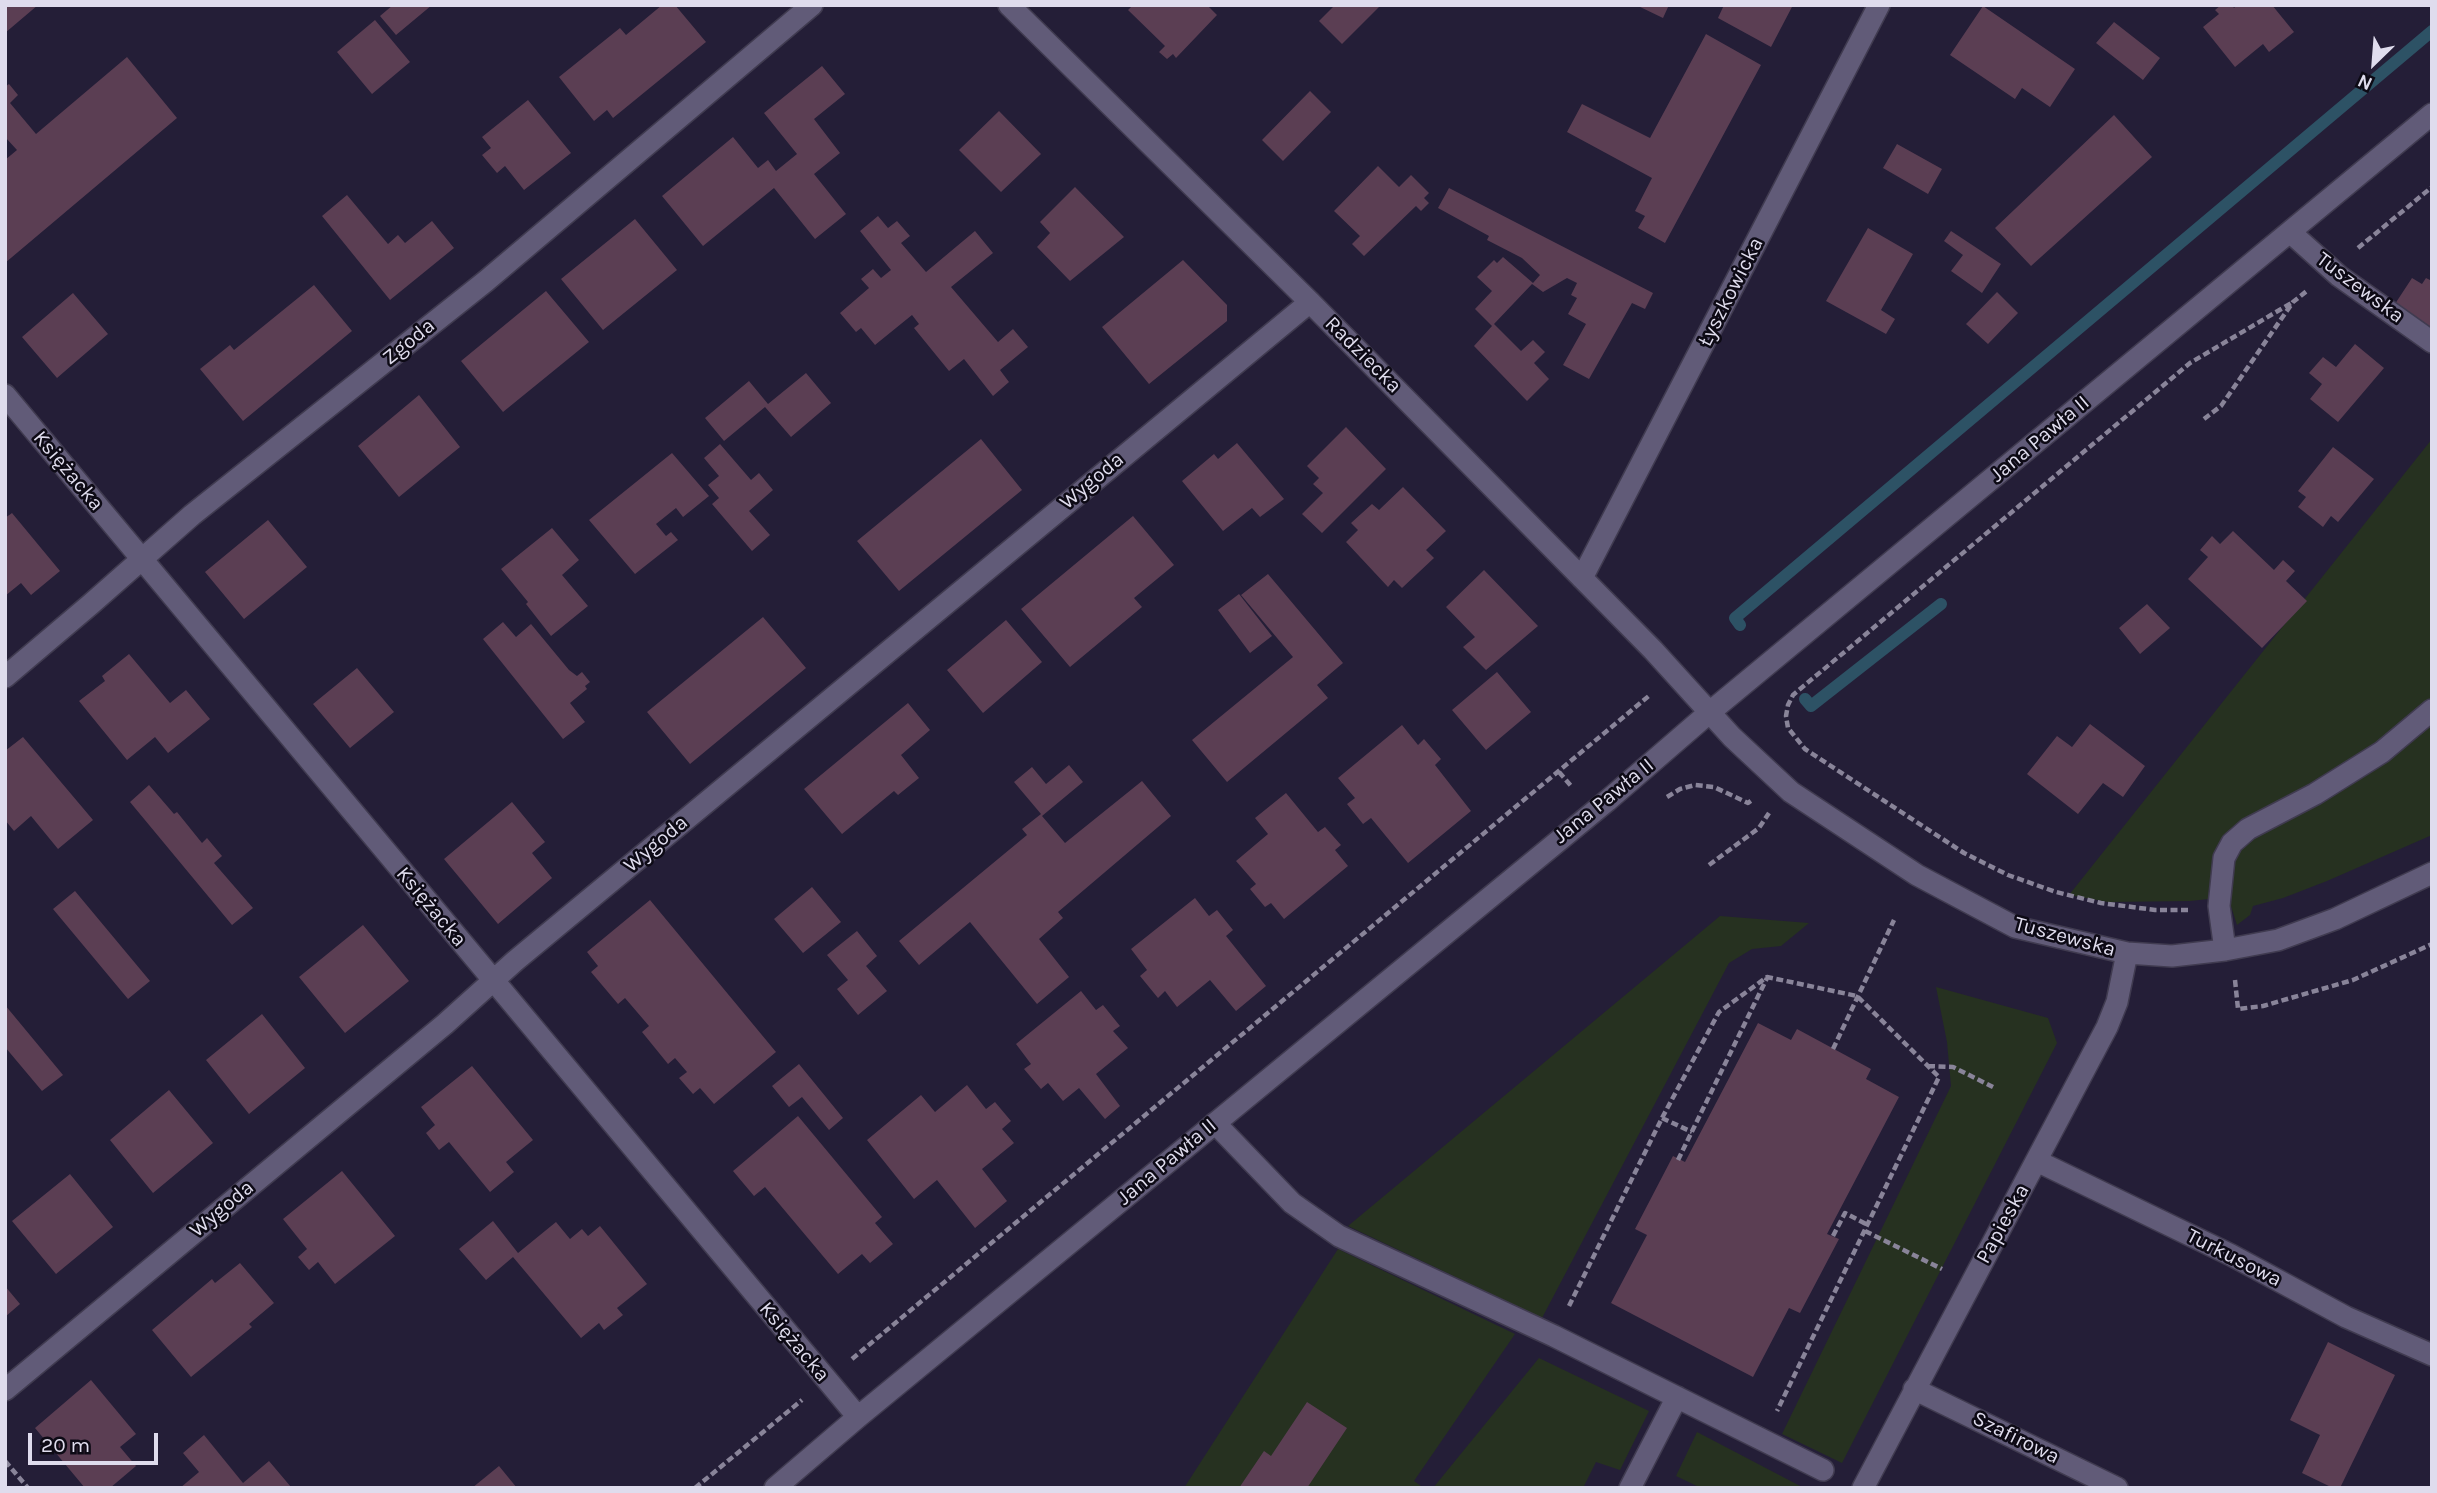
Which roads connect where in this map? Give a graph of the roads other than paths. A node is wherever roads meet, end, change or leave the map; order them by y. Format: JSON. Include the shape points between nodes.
{"nodes":[{"id":1,"x":812,"y":5,"type":"edge"},
{"id":2,"x":1009,"y":5,"type":"edge"},
{"id":3,"x":1879,"y":5,"type":"edge"},
{"id":4,"x":2432,"y":114,"type":"edge"},
{"id":5,"x":2290,"y":232,"type":"junction"},
{"id":6,"x":1310,"y":302,"type":"junction"},
{"id":7,"x":2432,"y":342,"type":"edge"},
{"id":8,"x":5,"y":395,"type":"edge"},
{"id":9,"x":142,"y":560,"type":"junction"},
{"id":10,"x":1582,"y":578,"type":"junction"},
{"id":11,"x":5,"y":677,"type":"edge"},
{"id":12,"x":2432,"y":710,"type":"edge"},
{"id":13,"x":1710,"y":712,"type":"junction"},
{"id":14,"x":2432,"y":873,"type":"edge"},
{"id":15,"x":2228,"y":950,"type":"junction"},
{"id":16,"x":2127,"y":953,"type":"junction"},
{"id":17,"x":493,"y":981,"type":"junction"},
{"id":18,"x":1215,"y":1123,"type":"junction"},
{"id":19,"x":2037,"y":1161,"type":"junction"},
{"id":20,"x":2432,"y":1355,"type":"edge"},
{"id":21,"x":1914,"y":1389,"type":"junction"},
{"id":22,"x":5,"y":1390,"type":"edge"},
{"id":23,"x":1677,"y":1397,"type":"junction"},
{"id":24,"x":858,"y":1417,"type":"junction"},
{"id":25,"x":1823,"y":1470,"type":"dead end"},
{"id":26,"x":775,"y":1488,"type":"edge"},
{"id":27,"x":1630,"y":1488,"type":"edge"},
{"id":28,"x":1863,"y":1488,"type":"edge"},
{"id":29,"x":2117,"y":1488,"type":"edge"}],
"edges":[{"from":1,"to":9,"type":"street","name":"Zgoda","via":[[486,281]]},
{"from":2,"to":6,"type":"street","name":"Radziecka"},
{"from":3,"to":10,"type":"street","name":"Łyszkowicka"},
{"from":4,"to":5,"type":"street","name":"Jana Pawła II"},
{"from":5,"to":7,"type":"street","name":"Tuszewska","via":[[2339,276]]},
{"from":5,"to":13,"type":"street","name":"Jana Pawła II"},
{"from":6,"to":10,"type":"street","name":"Radziecka"},
{"from":6,"to":17,"type":"street","name":"Wygoda"},
{"from":8,"to":9,"type":"street","name":"Księżacka"},
{"from":9,"to":11,"type":"street","name":"Zgoda"},
{"from":9,"to":17,"type":"street","name":"Księżacka"},
{"from":10,"to":13,"type":"street","name":"Radziecka"},
{"from":12,"to":15,"type":"street","via":[[2382,752],[2248,829],[2232,843],[2224,858],[2219,906]]},
{"from":13,"to":16,"type":"street","name":"Tuszewska","via":[[1791,792],[1907,869],[2015,927]]},
{"from":13,"to":18,"type":"street","name":"Jana Pawła II"},
{"from":14,"to":15,"type":"street","name":"Tuszewska","via":[[2324,923],[2278,940]]},
{"from":15,"to":16,"type":"street","name":"Tuszewska","via":[[2172,956]]},
{"from":16,"to":19,"type":"street","name":"Papieska","via":[[2107,1027]]},
{"from":17,"to":22,"type":"street","name":"Wygoda"},
{"from":17,"to":24,"type":"street","name":"Księżacka"},
{"from":18,"to":23,"type":"street","via":[[1292,1203],[1339,1236]]},
{"from":18,"to":24,"type":"street","name":"Jana Pawła II"},
{"from":19,"to":20,"type":"street","name":"Turkusowa","via":[[2231,1255],[2346,1317]]},
{"from":19,"to":21,"type":"street","name":"Papieska"},
{"from":21,"to":28,"type":"street","name":"Papieska"},
{"from":21,"to":29,"type":"street","name":"Szafirowa"},
{"from":23,"to":25,"type":"street"},
{"from":23,"to":27,"type":"street"},
{"from":24,"to":26,"type":"street","name":"Jana Pawła II"}]}
